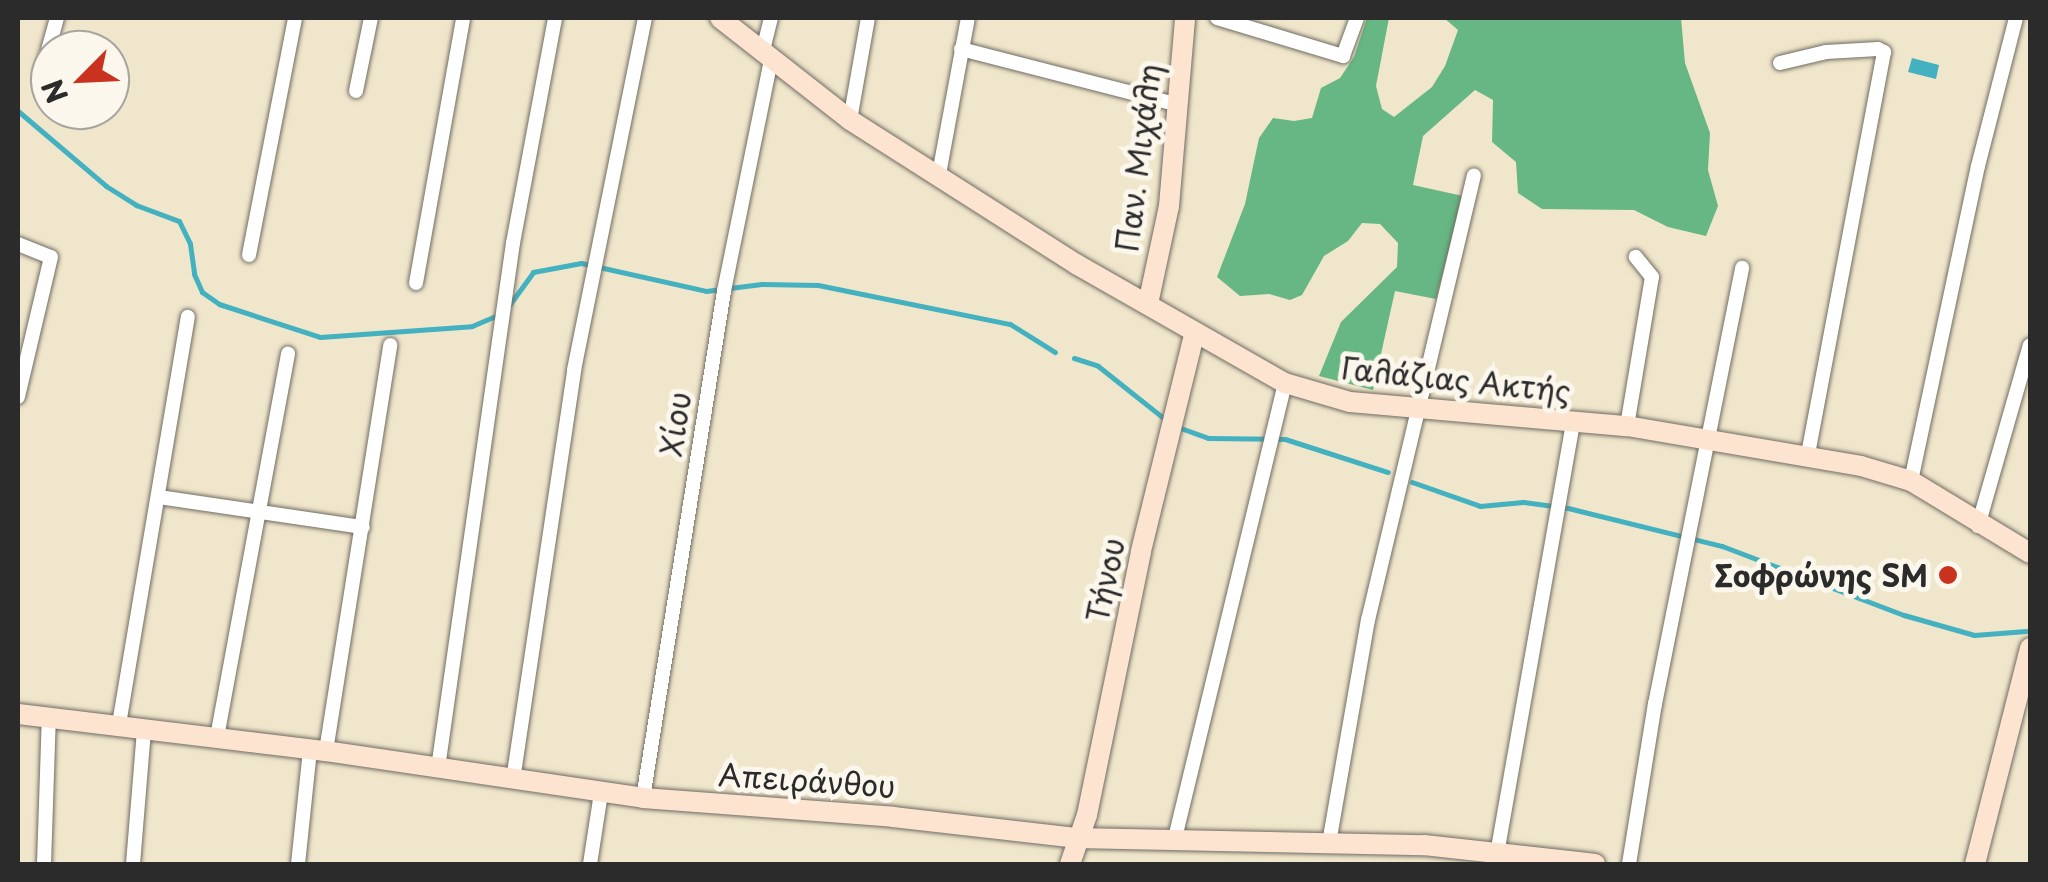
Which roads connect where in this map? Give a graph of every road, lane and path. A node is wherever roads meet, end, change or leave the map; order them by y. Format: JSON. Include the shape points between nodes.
{"nodes":[{"id":1,"x":295,"y":18,"type":"edge"},
{"id":2,"x":371,"y":18,"type":"edge"},
{"id":3,"x":463,"y":18,"type":"edge"},
{"id":4,"x":555,"y":18,"type":"edge"},
{"id":5,"x":645,"y":18,"type":"edge"},
{"id":6,"x":720,"y":18,"type":"edge"},
{"id":7,"x":770,"y":18,"type":"edge"},
{"id":8,"x":868,"y":18,"type":"edge"},
{"id":9,"x":968,"y":18,"type":"edge"},
{"id":10,"x":1185,"y":18,"type":"edge"},
{"id":11,"x":1217,"y":18,"type":"edge"},
{"id":12,"x":1358,"y":18,"type":"edge"},
{"id":13,"x":2016,"y":18,"type":"edge"},
{"id":14,"x":961,"y":49,"type":"junction"},
{"id":15,"x":767,"y":57,"type":"junction"},
{"id":16,"x":1780,"y":63,"type":"dead end"},
{"id":17,"x":356,"y":91,"type":"dead end"},
{"id":18,"x":1174,"y":104,"type":"junction"},
{"id":19,"x":850,"y":120,"type":"junction"},
{"id":20,"x":939,"y":174,"type":"junction"},
{"id":21,"x":1474,"y":175,"type":"dead end"},
{"id":22,"x":18,"y":244,"type":"edge"},
{"id":23,"x":248,"y":255,"type":"dead end"},
{"id":24,"x":1636,"y":258,"type":"dead end"},
{"id":25,"x":1742,"y":268,"type":"dead end"},
{"id":26,"x":416,"y":284,"type":"dead end"},
{"id":27,"x":1148,"y":304,"type":"junction"},
{"id":28,"x":188,"y":317,"type":"dead end"},
{"id":29,"x":1194,"y":335,"type":"junction"},
{"id":30,"x":2030,"y":345,"type":"edge"},
{"id":31,"x":390,"y":346,"type":"dead end"},
{"id":32,"x":288,"y":354,"type":"dead end"},
{"id":33,"x":1285,"y":383,"type":"junction"},
{"id":34,"x":18,"y":397,"type":"edge"},
{"id":35,"x":1414,"y":411,"type":"junction"},
{"id":36,"x":1573,"y":422,"type":"junction"},
{"id":37,"x":1626,"y":426,"type":"junction"},
{"id":38,"x":1710,"y":439,"type":"junction"},
{"id":39,"x":1807,"y":458,"type":"junction"},
{"id":40,"x":1911,"y":481,"type":"junction"},
{"id":41,"x":159,"y":496,"type":"junction"},
{"id":42,"x":261,"y":509,"type":"junction"},
{"id":43,"x":363,"y":526,"type":"junction"},
{"id":44,"x":1978,"y":526,"type":"junction"},
{"id":45,"x":2030,"y":553,"type":"edge"},
{"id":46,"x":2030,"y":648,"type":"edge"},
{"id":47,"x":18,"y":714,"type":"edge"},
{"id":48,"x":48,"y":717,"type":"junction"},
{"id":49,"x":119,"y":724,"type":"junction"},
{"id":50,"x":144,"y":728,"type":"junction"},
{"id":51,"x":217,"y":737,"type":"junction"},
{"id":52,"x":318,"y":750,"type":"junction"},
{"id":53,"x":438,"y":768,"type":"junction"},
{"id":54,"x":513,"y":780,"type":"junction"},
{"id":55,"x":601,"y":793,"type":"junction"},
{"id":56,"x":643,"y":798,"type":"junction"},
{"id":57,"x":1076,"y":838,"type":"junction"},
{"id":58,"x":1174,"y":842,"type":"junction"},
{"id":59,"x":1329,"y":843,"type":"junction"},
{"id":60,"x":1497,"y":854,"type":"junction"},
{"id":61,"x":44,"y":864,"type":"edge"},
{"id":62,"x":133,"y":864,"type":"edge"},
{"id":63,"x":298,"y":864,"type":"edge"},
{"id":64,"x":590,"y":864,"type":"edge"},
{"id":65,"x":1070,"y":864,"type":"edge"},
{"id":66,"x":1595,"y":864,"type":"edge"},
{"id":67,"x":1629,"y":864,"type":"edge"},
{"id":68,"x":1975,"y":864,"type":"edge"}],
"edges":[{"from":1,"to":23,"type":"street"},
{"from":2,"to":17,"type":"street"},
{"from":3,"to":26,"type":"street"},
{"from":4,"to":53,"type":"street","via":[[513,242]]},
{"from":5,"to":54,"type":"street","via":[[574,370]]},
{"from":6,"to":15,"type":"street","name":"Γαλάζιας Ακτής"},
{"from":7,"to":15,"type":"street","name":"Χίου"},
{"from":8,"to":19,"type":"street"},
{"from":9,"to":14,"type":"street"},
{"from":10,"to":18,"type":"street","name":"Παν. Μιχάλη"},
{"from":11,"to":12,"type":"street","via":[[1343,56]]},
{"from":13,"to":40,"type":"street"},
{"from":14,"to":18,"type":"street"},
{"from":14,"to":20,"type":"street"},
{"from":15,"to":19,"type":"street","name":"Γαλάζιας Ακτής"},
{"from":15,"to":56,"type":"street","name":"Χίου"},
{"from":16,"to":39,"type":"street","via":[[1826,52],[1884,52]]},
{"from":18,"to":27,"type":"street","name":"Παν. Μιχάλη","via":[[1169,206]]},
{"from":19,"to":20,"type":"street","name":"Γαλάζιας Ακτής"},
{"from":20,"to":27,"type":"street","name":"Γαλάζιας Ακτής"},
{"from":21,"to":35,"type":"street"},
{"from":22,"to":34,"type":"street","via":[[51,257]]},
{"from":24,"to":37,"type":"street","via":[[1652,277]]},
{"from":25,"to":38,"type":"street"},
{"from":27,"to":29,"type":"street","name":"Γαλάζιας Ακτής"},
{"from":28,"to":41,"type":"street"},
{"from":29,"to":33,"type":"street","name":"Γαλάζιας Ακτής"},
{"from":29,"to":57,"type":"street","name":"Τήνου"},
{"from":30,"to":44,"type":"street"},
{"from":31,"to":43,"type":"street"},
{"from":32,"to":42,"type":"street"},
{"from":33,"to":35,"type":"street","name":"Γαλάζιας Ακτής"},
{"from":33,"to":58,"type":"street"},
{"from":35,"to":36,"type":"street","name":"Γαλάζιας Ακτής"},
{"from":35,"to":59,"type":"street"},
{"from":36,"to":37,"type":"street","name":"Γαλάζιας Ακτής"},
{"from":36,"to":60,"type":"street"},
{"from":37,"to":38,"type":"street","name":"Γαλάζιας Ακτής"},
{"from":38,"to":39,"type":"street","name":"Γαλάζιας Ακτής"},
{"from":38,"to":67,"type":"street","via":[[1654,704]]},
{"from":39,"to":40,"type":"street","name":"Γαλάζιας Ακτής"},
{"from":40,"to":44,"type":"street","name":"Γαλάζιας Ακτής"},
{"from":41,"to":42,"type":"street"},
{"from":41,"to":49,"type":"street"},
{"from":42,"to":43,"type":"street"},
{"from":42,"to":51,"type":"street"},
{"from":43,"to":52,"type":"street"},
{"from":44,"to":45,"type":"street","name":"Γαλάζιας Ακτής"},
{"from":46,"to":68,"type":"street"},
{"from":47,"to":48,"type":"street","name":"Απειράνθου"},
{"from":48,"to":49,"type":"street","name":"Απειράνθου"},
{"from":48,"to":61,"type":"street"},
{"from":49,"to":50,"type":"street","name":"Απειράνθου"},
{"from":50,"to":51,"type":"street","name":"Απειράνθου"},
{"from":50,"to":62,"type":"street"},
{"from":51,"to":52,"type":"street","name":"Απειράνθου"},
{"from":52,"to":53,"type":"street","name":"Απειράνθου"},
{"from":52,"to":63,"type":"street"},
{"from":53,"to":54,"type":"street","name":"Απειράνθου"},
{"from":54,"to":55,"type":"street","name":"Απειράνθου"},
{"from":55,"to":56,"type":"street","name":"Απειράνθου"},
{"from":55,"to":64,"type":"street"},
{"from":56,"to":57,"type":"street","name":"Απειράνθου"},
{"from":57,"to":58,"type":"street","name":"Απειράνθου"},
{"from":57,"to":65,"type":"street","name":"Τήνου"},
{"from":58,"to":59,"type":"street","name":"Απειράνθου"},
{"from":59,"to":60,"type":"street","name":"Απειράνθου"},
{"from":60,"to":66,"type":"street","name":"Απειράνθου"}]}
